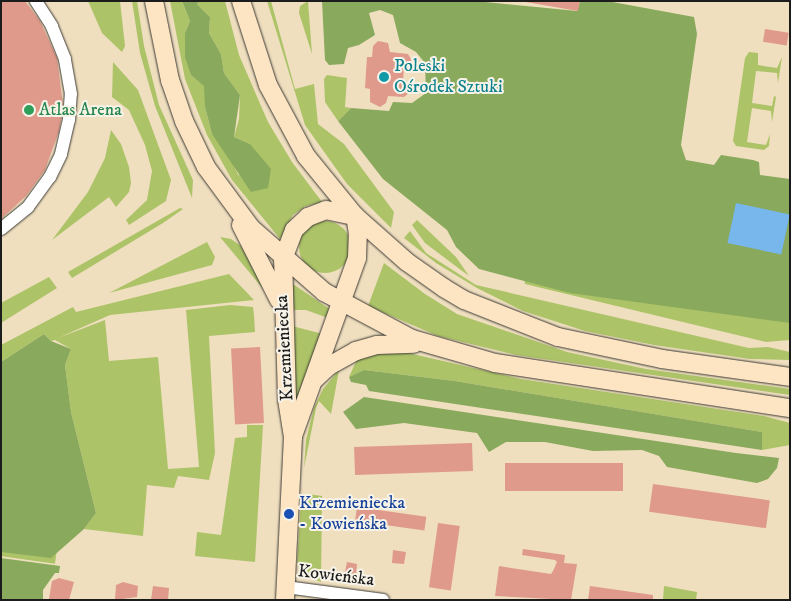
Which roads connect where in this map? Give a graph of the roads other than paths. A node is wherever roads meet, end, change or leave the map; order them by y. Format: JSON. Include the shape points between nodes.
{"nodes":[{"id":1,"x":36,"y":1,"type":"edge"},
{"id":2,"x":154,"y":1,"type":"edge"},
{"id":3,"x":241,"y":1,"type":"edge"},
{"id":4,"x":239,"y":216,"type":"junction"},
{"id":5,"x":354,"y":216,"type":"junction"},
{"id":6,"x":1,"y":229,"type":"edge"},
{"id":7,"x":283,"y":259,"type":"junction"},
{"id":8,"x":341,"y":303,"type":"junction"},
{"id":9,"x":282,"y":307,"type":"junction"},
{"id":10,"x":426,"y":345,"type":"junction"},
{"id":11,"x":790,"y":377,"type":"edge"},
{"id":12,"x":315,"y":380,"type":"junction"},
{"id":13,"x":790,"y":408,"type":"edge"},
{"id":14,"x":293,"y":437,"type":"junction"},
{"id":15,"x":285,"y":593,"type":"edge"},
{"id":16,"x":383,"y":600,"type":"edge"}],
"edges":[{"from":1,"to":6,"type":"street","via":[[56,34],[65,59],[71,94],[69,120],[64,146],[50,177],[28,207]]},
{"from":2,"to":4,"type":"main road","via":[[164,60],[184,121],[206,167]]},
{"from":3,"to":5,"type":"main road","via":[[252,42],[282,115],[321,176]]},
{"from":4,"to":7,"type":"main road"},
{"from":4,"to":9,"type":"main road","via":[[242,229]]},
{"from":5,"to":7,"type":"main road","name":"Krzemieniecka","via":[[326,210],[308,217],[294,230]]},
{"from":5,"to":8,"type":"main road","name":"Krzemieniecka","via":[[358,253]]},
{"from":5,"to":11,"type":"main road","via":[[407,262],[444,288],[464,300],[539,331],[604,349]]},
{"from":7,"to":8,"type":"main road"},
{"from":7,"to":9,"type":"main road","name":"Krzemieniecka"},
{"from":8,"to":10,"type":"main road"},
{"from":8,"to":12,"type":"main road","name":"Krzemieniecka"},
{"from":9,"to":14,"type":"main road","name":"Krzemieniecka","via":[[287,399]]},
{"from":10,"to":12,"type":"main road","via":[[377,345],[356,351],[329,366]]},
{"from":10,"to":13,"type":"main road","via":[[531,370]]},
{"from":12,"to":14,"type":"main road","name":"Krzemieniecka"},
{"from":14,"to":15,"type":"main road","name":"Krzemieniecka"},
{"from":15,"to":16,"type":"street","name":"Kowieńska"}]}
